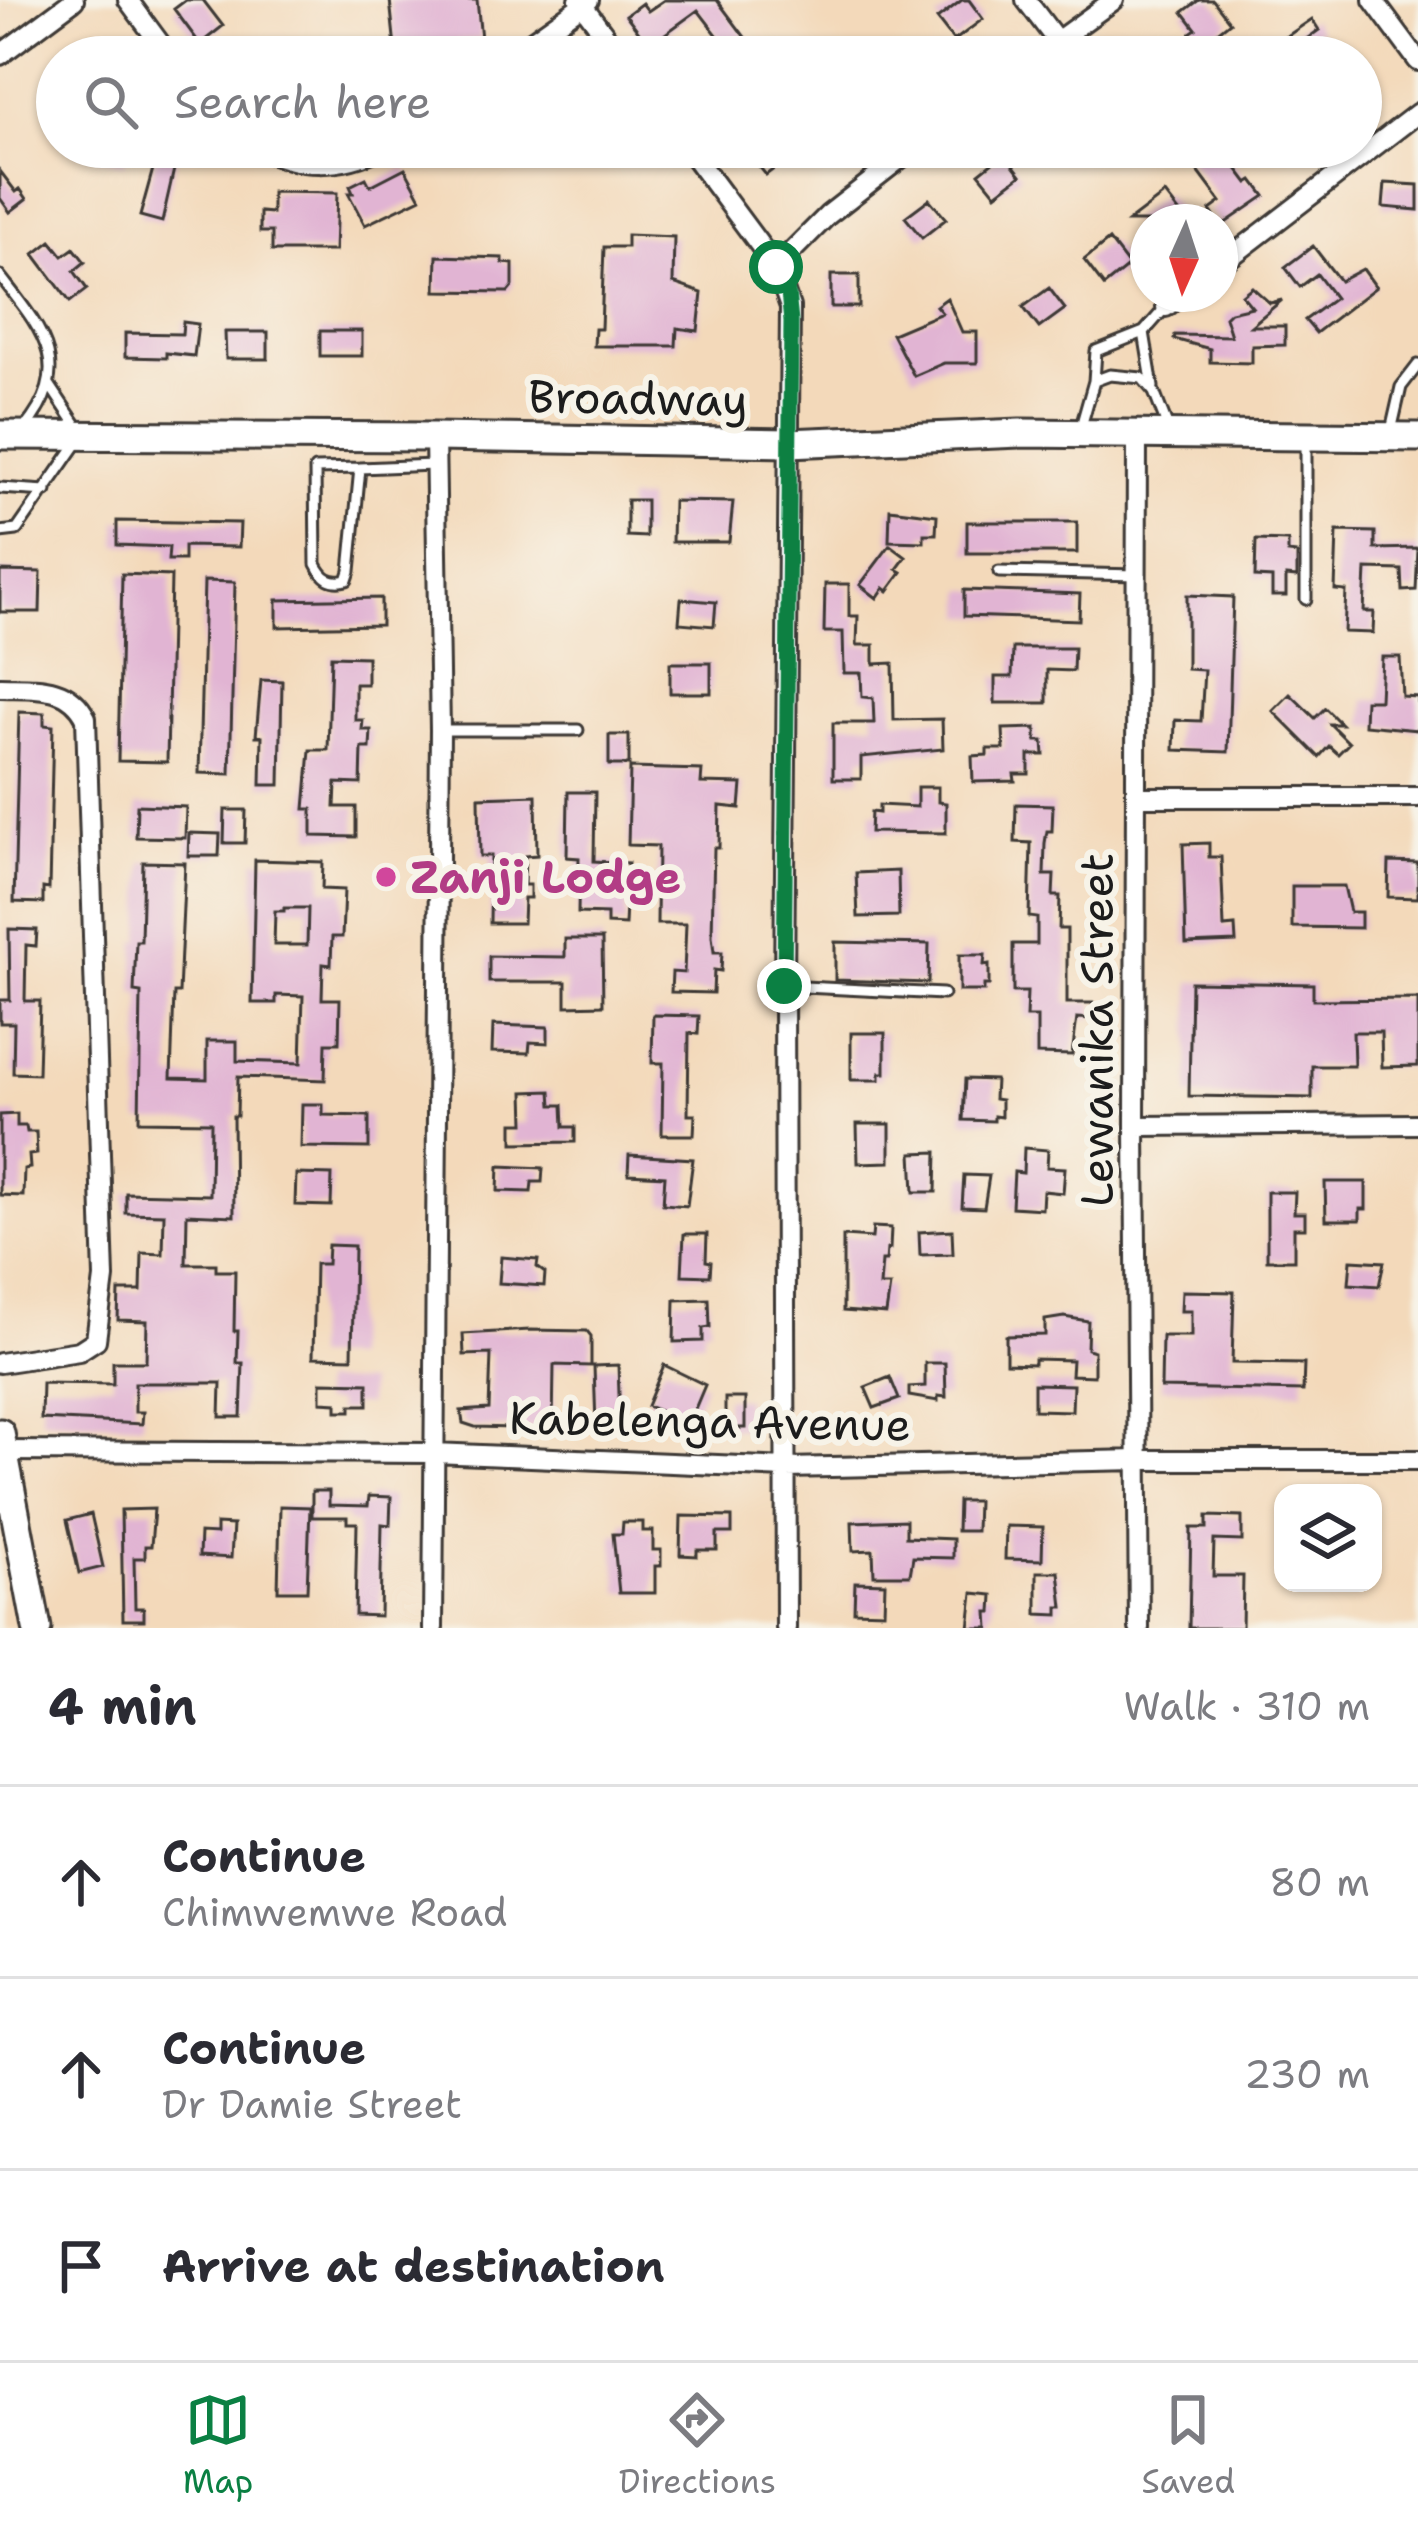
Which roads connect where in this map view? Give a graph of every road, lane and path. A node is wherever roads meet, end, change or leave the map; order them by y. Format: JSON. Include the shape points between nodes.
{"nodes":[{"id":1,"x":74,"y":0,"type":"edge"},
{"id":2,"x":128,"y":0,"type":"edge"},
{"id":3,"x":1026,"y":0,"type":"edge"},
{"id":4,"x":1114,"y":0,"type":"edge"},
{"id":5,"x":1373,"y":0,"type":"edge"},
{"id":6,"x":584,"y":2,"type":"edge"},
{"id":7,"x":155,"y":36,"type":"edge"},
{"id":8,"x":538,"y":36,"type":"edge"},
{"id":9,"x":607,"y":36,"type":"edge"},
{"id":10,"x":1054,"y":36,"type":"edge"},
{"id":11,"x":1063,"y":36,"type":"edge"},
{"id":12,"x":0,"y":55,"type":"edge"},
{"id":13,"x":1418,"y":62,"type":"edge"},
{"id":14,"x":1418,"y":113,"type":"edge"},
{"id":15,"x":1382,"y":141,"type":"edge"},
{"id":16,"x":703,"y":168,"type":"edge"},
{"id":17,"x":888,"y":168,"type":"edge"},
{"id":18,"x":1346,"y":168,"type":"edge"},
{"id":19,"x":1238,"y":251,"type":"edge"},
{"id":20,"x":776,"y":267,"type":"junction"},
{"id":21,"x":0,"y":276,"type":"edge"},
{"id":22,"x":1162,"y":312,"type":"edge"},
{"id":23,"x":1144,"y":332,"type":"junction"},
{"id":24,"x":1418,"y":365,"type":"edge"},
{"id":25,"x":1094,"y":381,"type":"junction"},
{"id":26,"x":49,"y":384,"type":"junction"},
{"id":27,"x":1154,"y":392,"type":"junction"},
{"id":28,"x":1080,"y":433,"type":"junction"},
{"id":29,"x":1137,"y":433,"type":"junction"},
{"id":30,"x":1169,"y":433,"type":"junction"},
{"id":31,"x":9,"y":435,"type":"edge"},
{"id":32,"x":83,"y":435,"type":"junction"},
{"id":33,"x":435,"y":436,"type":"junction"},
{"id":34,"x":1306,"y":436,"type":"junction"},
{"id":35,"x":1404,"y":436,"type":"edge"},
{"id":36,"x":789,"y":443,"type":"junction"},
{"id":37,"x":435,"y":465,"type":"junction"},
{"id":38,"x":360,"y":468,"type":"junction"},
{"id":39,"x":0,"y":488,"type":"edge"},
{"id":40,"x":46,"y":491,"type":"junction"},
{"id":41,"x":0,"y":532,"type":"edge"},
{"id":42,"x":999,"y":572,"type":"dead end"},
{"id":43,"x":1138,"y":575,"type":"junction"},
{"id":44,"x":1306,"y":599,"type":"dead end"},
{"id":45,"x":0,"y":687,"type":"edge"},
{"id":46,"x":440,"y":730,"type":"junction"},
{"id":47,"x":578,"y":730,"type":"dead end"},
{"id":48,"x":1136,"y":797,"type":"junction"},
{"id":49,"x":1418,"y":797,"type":"edge"},
{"id":50,"x":784,"y":986,"type":"junction"},
{"id":51,"x":944,"y":994,"type":"dead end"},
{"id":52,"x":1418,"y":1124,"type":"edge"},
{"id":53,"x":1135,"y":1126,"type":"junction"},
{"id":54,"x":0,"y":1363,"type":"edge"},
{"id":55,"x":1,"y":1445,"type":"edge"},
{"id":56,"x":434,"y":1454,"type":"junction"},
{"id":57,"x":1139,"y":1460,"type":"junction"},
{"id":58,"x":1418,"y":1460,"type":"edge"},
{"id":59,"x":787,"y":1468,"type":"junction"},
{"id":60,"x":37,"y":1628,"type":"edge"},
{"id":61,"x":433,"y":1628,"type":"edge"},
{"id":62,"x":786,"y":1628,"type":"edge"},
{"id":63,"x":1139,"y":1628,"type":"edge"}],
"edges":[{"from":1,"to":12,"type":"street"},
{"from":2,"to":7,"type":"street"},
{"from":3,"to":10,"type":"street"},
{"from":4,"to":11,"type":"street"},
{"from":5,"to":13,"type":"street"},
{"from":6,"to":8,"type":"street"},
{"from":6,"to":9,"type":"street"},
{"from":14,"to":15,"type":"street"},
{"from":16,"to":20,"type":"street"},
{"from":17,"to":20,"type":"street"},
{"from":18,"to":19,"type":"street"},
{"from":20,"to":36,"type":"street","via":[[790,308]]},
{"from":21,"to":26,"type":"lane","via":[[46,340]]},
{"from":22,"to":23,"type":"lane"},
{"from":23,"to":25,"type":"lane","via":[[1096,351]]},
{"from":23,"to":27,"type":"lane"},
{"from":24,"to":35,"type":"lane","via":[[1401,387]]},
{"from":25,"to":27,"type":"lane","via":[[1142,378]]},
{"from":25,"to":28,"type":"lane"},
{"from":26,"to":31,"type":"lane","via":[[36,413]]},
{"from":26,"to":32,"type":"lane"},
{"from":27,"to":30,"type":"lane"},
{"from":28,"to":29,"type":"main road","name":"Broadway"},
{"from":28,"to":36,"type":"main road","name":"Broadway"},
{"from":29,"to":30,"type":"main road","name":"Broadway"},
{"from":29,"to":43,"type":"street","name":"Lewanika Street"},
{"from":30,"to":34,"type":"main road","name":"Broadway"},
{"from":31,"to":32,"type":"main road","name":"Broadway"},
{"from":32,"to":33,"type":"main road","name":"Broadway"},
{"from":32,"to":40,"type":"lane"},
{"from":33,"to":36,"type":"main road","name":"Broadway"},
{"from":33,"to":37,"type":"street"},
{"from":34,"to":35,"type":"main road","name":"Broadway"},
{"from":34,"to":44,"type":"lane"},
{"from":36,"to":50,"type":"street"},
{"from":37,"to":38,"type":"lane"},
{"from":37,"to":46,"type":"street"},
{"from":38,"to":38,"type":"lane","via":[[350,571],[336,583],[316,564],[315,470]]},
{"from":39,"to":40,"type":"lane"},
{"from":40,"to":41,"type":"lane","via":[[16,530]]},
{"from":42,"to":43,"type":"lane"},
{"from":43,"to":48,"type":"street","name":"Lewanika Street"},
{"from":45,"to":54,"type":"street","via":[[66,693],[86,718],[104,1278],[96,1340],[79,1351]]},
{"from":46,"to":47,"type":"lane"},
{"from":46,"to":56,"type":"street"},
{"from":48,"to":49,"type":"street"},
{"from":48,"to":53,"type":"street","name":"Lewanika Street"},
{"from":50,"to":51,"type":"lane"},
{"from":50,"to":59,"type":"street"},
{"from":52,"to":53,"type":"street"},
{"from":53,"to":57,"type":"street","name":"Lewanika Street"},
{"from":55,"to":56,"type":"street","name":"Kabelenga Avenue"},
{"from":55,"to":60,"type":"main road"},
{"from":56,"to":59,"type":"street","name":"Kabelenga Avenue"},
{"from":56,"to":61,"type":"street"},
{"from":57,"to":58,"type":"street","name":"Kabelenga Avenue"},
{"from":57,"to":59,"type":"street","name":"Kabelenga Avenue"},
{"from":57,"to":63,"type":"street","name":"Lewanika Street"},
{"from":59,"to":62,"type":"street"}]}
